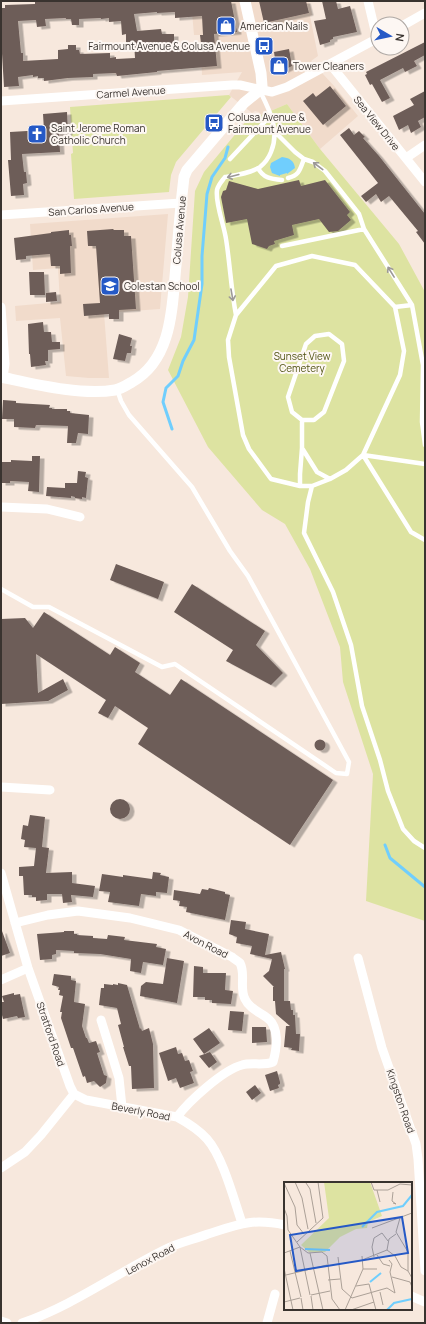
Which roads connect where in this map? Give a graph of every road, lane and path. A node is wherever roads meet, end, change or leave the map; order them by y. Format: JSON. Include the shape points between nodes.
{"nodes":[{"id":1,"x":245,"y":1,"type":"edge"},
{"id":2,"x":368,"y":1,"type":"edge"},
{"id":3,"x":425,"y":13,"type":"edge"},
{"id":4,"x":372,"y":16,"type":"edge"},
{"id":5,"x":410,"y":21,"type":"edge"},
{"id":6,"x":370,"y":42,"type":"edge"},
{"id":7,"x":330,"y":64,"type":"junction"},
{"id":8,"x":260,"y":90,"type":"junction"},
{"id":9,"x":1,"y":101,"type":"edge"},
{"id":10,"x":271,"y":115,"type":"junction"},
{"id":11,"x":276,"y":133,"type":"junction"},
{"id":12,"x":425,"y":145,"type":"edge"},
{"id":13,"x":406,"y":158,"type":"junction"},
{"id":14,"x":230,"y":159,"type":"dead end"},
{"id":15,"x":304,"y":159,"type":"junction"},
{"id":16,"x":258,"y":168,"type":"junction"},
{"id":17,"x":288,"y":178,"type":"dead end"},
{"id":18,"x":282,"y":180,"type":"dead end"},
{"id":19,"x":425,"y":182,"type":"edge"},
{"id":20,"x":181,"y":203,"type":"junction"},
{"id":21,"x":1,"y":215,"type":"edge"},
{"id":22,"x":364,"y":229,"type":"junction"},
{"id":23,"x":282,"y":246,"type":"dead end"},
{"id":24,"x":412,"y":305,"type":"junction"},
{"id":25,"x":1,"y":307,"type":"edge"},
{"id":26,"x":395,"y":307,"type":"junction"},
{"id":27,"x":236,"y":315,"type":"junction"},
{"id":28,"x":2,"y":377,"type":"edge"},
{"id":29,"x":117,"y":389,"type":"junction"},
{"id":30,"x":302,"y":420,"type":"junction"},
{"id":31,"x":425,"y":445,"type":"edge"},
{"id":32,"x":302,"y":448,"type":"junction"},
{"id":33,"x":363,"y":455,"type":"junction"},
{"id":34,"x":425,"y":464,"type":"edge"},
{"id":35,"x":330,"y":479,"type":"junction"},
{"id":36,"x":300,"y":486,"type":"junction"},
{"id":37,"x":312,"y":486,"type":"junction"},
{"id":38,"x":1,"y":507,"type":"edge"},
{"id":39,"x":80,"y":517,"type":"dead end"},
{"id":40,"x":425,"y":540,"type":"edge"},
{"id":41,"x":1,"y":589,"type":"edge"},
{"id":42,"x":1,"y":787,"type":"edge"},
{"id":43,"x":50,"y":790,"type":"dead end"},
{"id":44,"x":425,"y":848,"type":"edge"},
{"id":45,"x":1,"y":873,"type":"edge"},
{"id":46,"x":15,"y":924,"type":"junction"},
{"id":47,"x":358,"y":958,"type":"dead end"},
{"id":48,"x":28,"y":968,"type":"junction"},
{"id":49,"x":1,"y":980,"type":"edge"},
{"id":50,"x":101,"y":1020,"type":"dead end"},
{"id":51,"x":74,"y":1094,"type":"junction"},
{"id":52,"x":122,"y":1107,"type":"junction"},
{"id":53,"x":177,"y":1117,"type":"junction"},
{"id":54,"x":1,"y":1168,"type":"edge"},
{"id":55,"x":242,"y":1223,"type":"junction"},
{"id":56,"x":284,"y":1226,"type":"edge"},
{"id":57,"x":425,"y":1271,"type":"edge"},
{"id":58,"x":275,"y":1294,"type":"dead end"},
{"id":59,"x":412,"y":1296,"type":"edge"},
{"id":60,"x":425,"y":1302,"type":"edge"},
{"id":61,"x":1,"y":1321,"type":"edge"},
{"id":62,"x":7,"y":1323,"type":"edge"},
{"id":63,"x":22,"y":1323,"type":"edge"},
{"id":64,"x":267,"y":1323,"type":"edge"}],
"edges":[{"from":1,"to":8,"type":"street","via":[[262,77]]},
{"from":2,"to":4,"type":"street"},
{"from":3,"to":5,"type":"street"},
{"from":6,"to":7,"type":"street"},
{"from":7,"to":8,"type":"street","via":[[280,90]]},
{"from":7,"to":13,"type":"street","name":"Sea View Drive"},
{"from":8,"to":9,"type":"street","name":"Carmel Avenue","via":[[232,85]]},
{"from":8,"to":10,"type":"lane"},
{"from":8,"to":20,"type":"street","name":"Colusa Avenue","via":[[244,103],[187,170]]},
{"from":10,"to":11,"type":"lane"},
{"from":10,"to":14,"type":"lane"},
{"from":11,"to":15,"type":"lane"},
{"from":11,"to":16,"type":"lane","via":[[271,154]]},
{"from":12,"to":13,"type":"street"},
{"from":13,"to":19,"type":"street","name":"Sea View Drive"},
{"from":15,"to":17,"type":"lane","via":[[299,172]]},
{"from":22,"to":15,"type":"lane","one_way":true,"via":[[359,214],[325,171]]},
{"from":16,"to":18,"type":"lane","via":[[261,174]]},
{"from":16,"to":27,"type":"lane","one_way":true,"via":[[225,177],[217,190]]},
{"from":20,"to":21,"type":"street","name":"San Carlos Avenue"},
{"from":20,"to":29,"type":"street","name":"Colusa Avenue","via":[[171,317],[164,342],[145,373]]},
{"from":22,"to":23,"type":"lane"},
{"from":24,"to":22,"type":"lane","one_way":true},
{"from":24,"to":26,"type":"lane"},
{"from":24,"to":31,"type":"lane","via":[[422,365],[422,422]]},
{"from":25,"to":28,"type":"street","via":[[5,364]]},
{"from":26,"to":27,"type":"lane","via":[[355,265],[312,256],[276,266]]},
{"from":26,"to":33,"type":"lane","via":[[404,350],[400,375]]},
{"from":27,"to":36,"type":"lane","via":[[228,340],[243,435],[249,450],[271,479]]},
{"from":28,"to":29,"type":"street","name":"Colusa Avenue","via":[[82,391]]},
{"from":29,"to":41,"type":"lane","via":[[129,415],[192,487],[248,576],[349,762],[347,774],[336,773],[175,664],[162,667],[49,607],[33,607]]},
{"from":30,"to":30,"type":"lane","via":[[314,420],[324,412],[344,361],[342,344],[329,334],[315,336],[306,344],[288,397],[292,412]]},
{"from":30,"to":32,"type":"lane"},
{"from":32,"to":35,"type":"lane","via":[[317,472]]},
{"from":32,"to":36,"type":"lane"},
{"from":33,"to":34,"type":"lane"},
{"from":33,"to":35,"type":"lane","via":[[346,470]]},
{"from":33,"to":40,"type":"lane","via":[[411,532]]},
{"from":35,"to":37,"type":"lane"},
{"from":36,"to":37,"type":"lane"},
{"from":37,"to":44,"type":"lane","via":[[304,533],[333,592],[351,645],[362,706],[403,830]]},
{"from":38,"to":39,"type":"street","via":[[47,509]]},
{"from":42,"to":43,"type":"street"},
{"from":45,"to":46,"type":"street","name":"Stratford Road"},
{"from":46,"to":48,"type":"street","name":"Stratford Road"},
{"from":46,"to":53,"type":"street","name":"Avon Road","via":[[48,915],[78,911],[130,918],[179,930],[240,963],[245,1000],[273,1022],[276,1030],[273,1062],[236,1067],[208,1086],[185,1106]]},
{"from":47,"to":57,"type":"street","name":"Kingston Road","via":[[382,1048],[416,1144]]},
{"from":48,"to":49,"type":"street"},
{"from":48,"to":51,"type":"street","name":"Stratford Road"},
{"from":50,"to":52,"type":"street","via":[[119,1078]]},
{"from":51,"to":52,"type":"street","name":"Beverly Road","via":[[86,1100]]},
{"from":51,"to":54,"type":"street","via":[[42,1135],[25,1152]]},
{"from":52,"to":53,"type":"street","name":"Beverly Road"},
{"from":53,"to":55,"type":"street","name":"Beverly Road","via":[[200,1132],[214,1149]]},
{"from":55,"to":56,"type":"street","name":"Lenox Road","via":[[263,1221]]},
{"from":55,"to":63,"type":"street","name":"Lenox Road","via":[[167,1248],[91,1290]]},
{"from":58,"to":64,"type":"street"},
{"from":59,"to":60,"type":"street"},
{"from":61,"to":62,"type":"street"}]}
